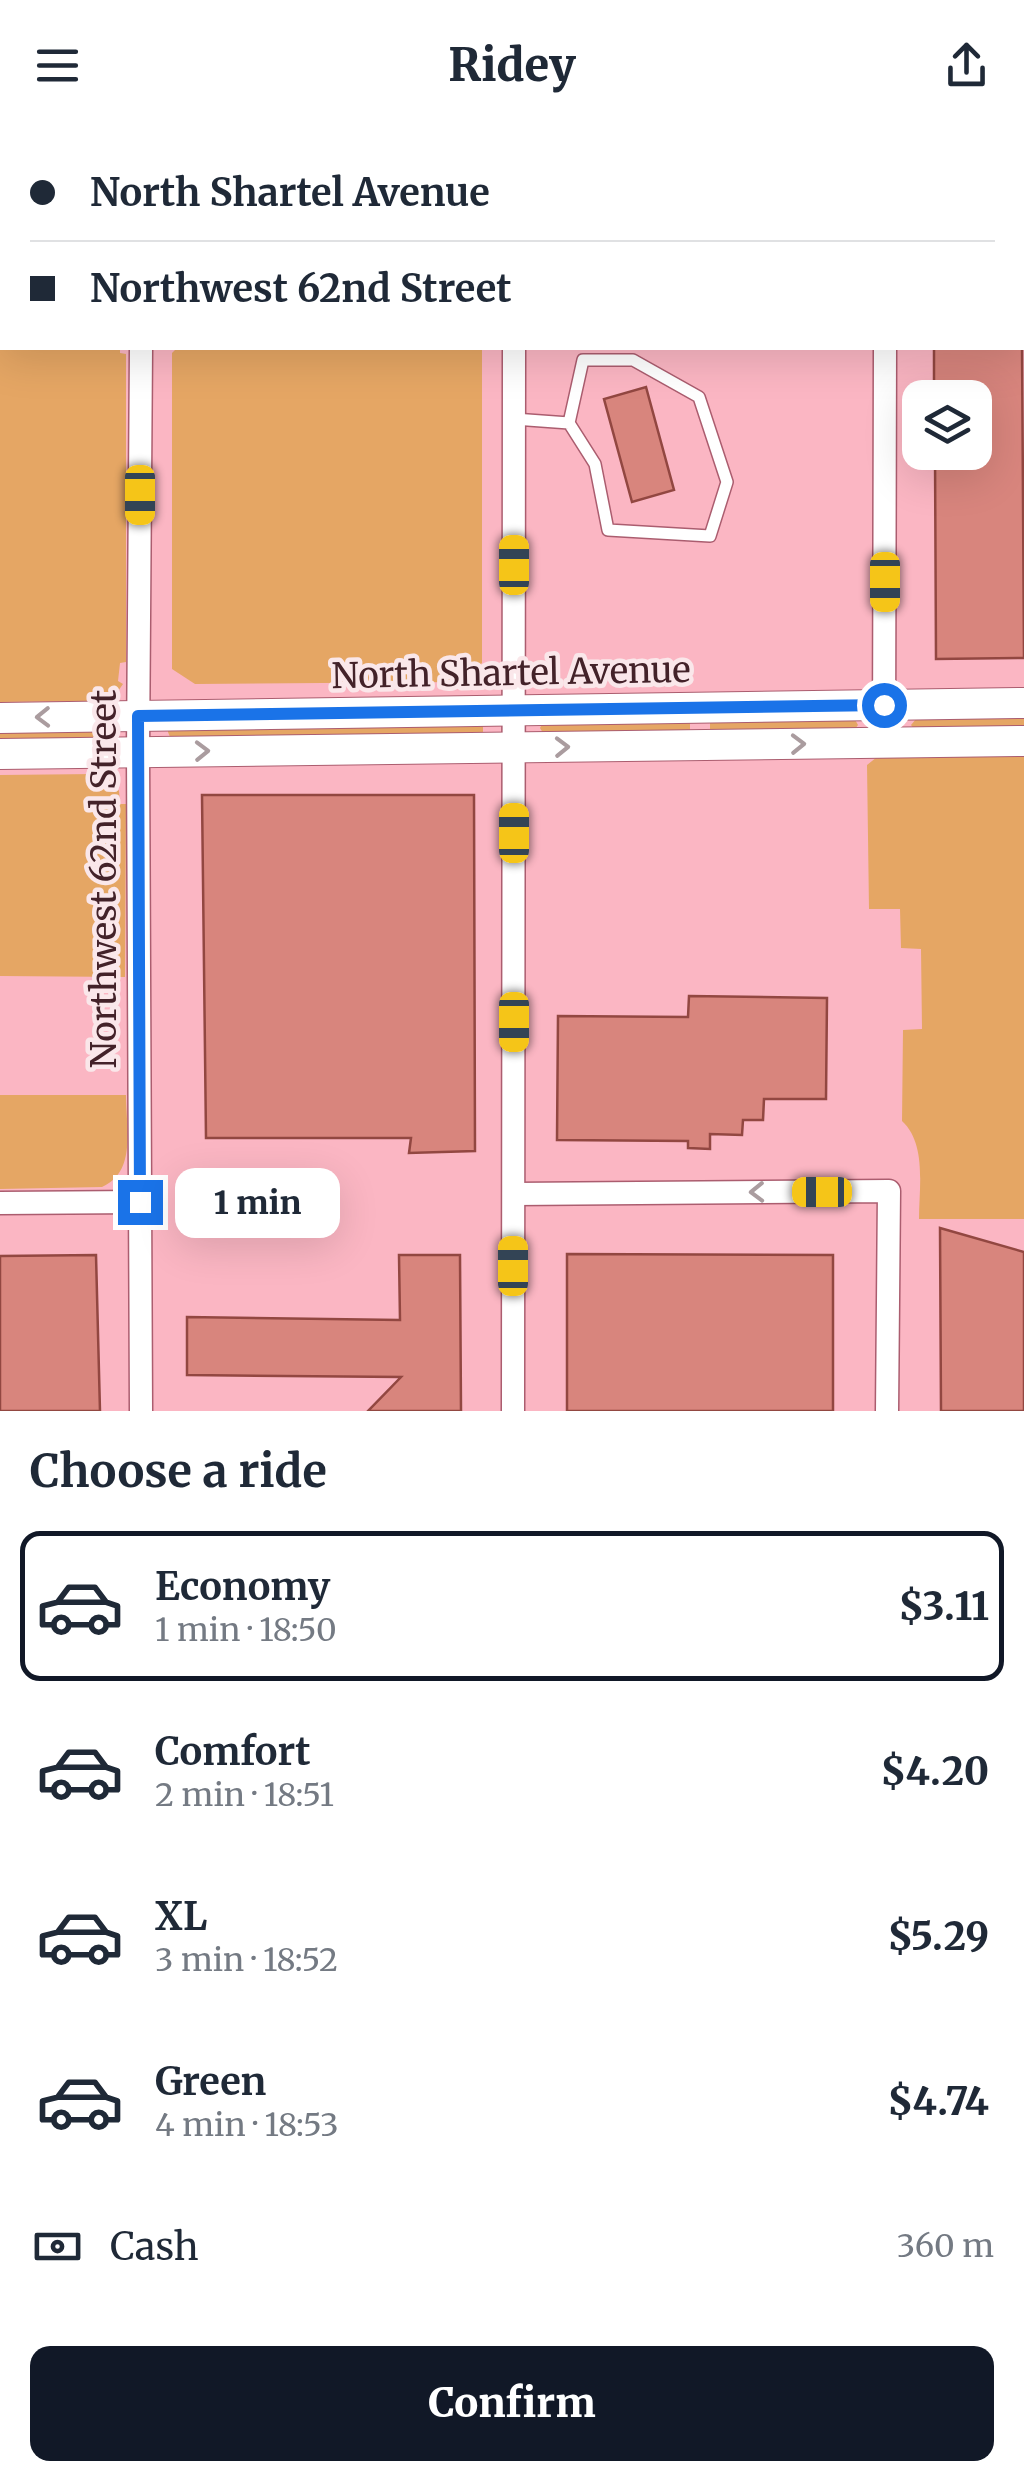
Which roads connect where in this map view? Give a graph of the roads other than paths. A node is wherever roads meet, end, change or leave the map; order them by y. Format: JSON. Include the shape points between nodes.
{"nodes":[{"id":1,"x":140,"y":350,"type":"edge"},
{"id":2,"x":514,"y":350,"type":"edge"},
{"id":3,"x":885,"y":350,"type":"edge"},
{"id":4,"x":514,"y":420,"type":"junction"},
{"id":5,"x":569,"y":423,"type":"junction"},
{"id":6,"x":1024,"y":702,"type":"edge"},
{"id":7,"x":884,"y":705,"type":"junction"},
{"id":8,"x":514,"y":710,"type":"junction"},
{"id":9,"x":138,"y":716,"type":"junction"},
{"id":10,"x":0,"y":718,"type":"edge"},
{"id":11,"x":1024,"y":741,"type":"edge"},
{"id":12,"x":884,"y":743,"type":"junction"},
{"id":13,"x":514,"y":747,"type":"junction"},
{"id":14,"x":138,"y":752,"type":"junction"},
{"id":15,"x":0,"y":754,"type":"edge"},
{"id":16,"x":514,"y":1194,"type":"junction"},
{"id":17,"x":140,"y":1202,"type":"junction"},
{"id":18,"x":0,"y":1203,"type":"edge"},
{"id":19,"x":140,"y":1411,"type":"edge"},
{"id":20,"x":513,"y":1411,"type":"edge"},
{"id":21,"x":886,"y":1411,"type":"edge"}],
"edges":[{"from":1,"to":9,"type":"street","name":"Northwest 62nd Street"},
{"from":2,"to":4,"type":"street"},
{"from":3,"to":7,"type":"street"},
{"from":4,"to":5,"type":"lane"},
{"from":4,"to":8,"type":"street"},
{"from":5,"to":5,"type":"lane","via":[[595,464],[608,530],[710,536],[727,482],[699,397],[633,360],[582,360]]},
{"from":6,"to":7,"type":"street","name":"North Shartel Avenue"},
{"from":7,"to":8,"type":"street","name":"North Shartel Avenue"},
{"from":7,"to":12,"type":"street"},
{"from":8,"to":9,"type":"street","name":"North Shartel Avenue"},
{"from":8,"to":13,"type":"street"},
{"from":9,"to":10,"type":"street","name":"North Shartel Avenue","one_way":true},
{"from":9,"to":14,"type":"street","name":"Northwest 62nd Street"},
{"from":11,"to":12,"type":"street","name":"North Shartel Avenue"},
{"from":13,"to":12,"type":"street","name":"North Shartel Avenue","one_way":true},
{"from":14,"to":13,"type":"street","name":"North Shartel Avenue","one_way":true},
{"from":13,"to":16,"type":"street"},
{"from":14,"to":15,"type":"street","name":"North Shartel Avenue"},
{"from":14,"to":17,"type":"street","name":"Northwest 62nd Street"},
{"from":16,"to":20,"type":"street"},
{"from":21,"to":16,"type":"street","one_way":true,"via":[[889,1191]]},
{"from":17,"to":18,"type":"street"},
{"from":17,"to":19,"type":"street","name":"Northwest 62nd Street"}]}
